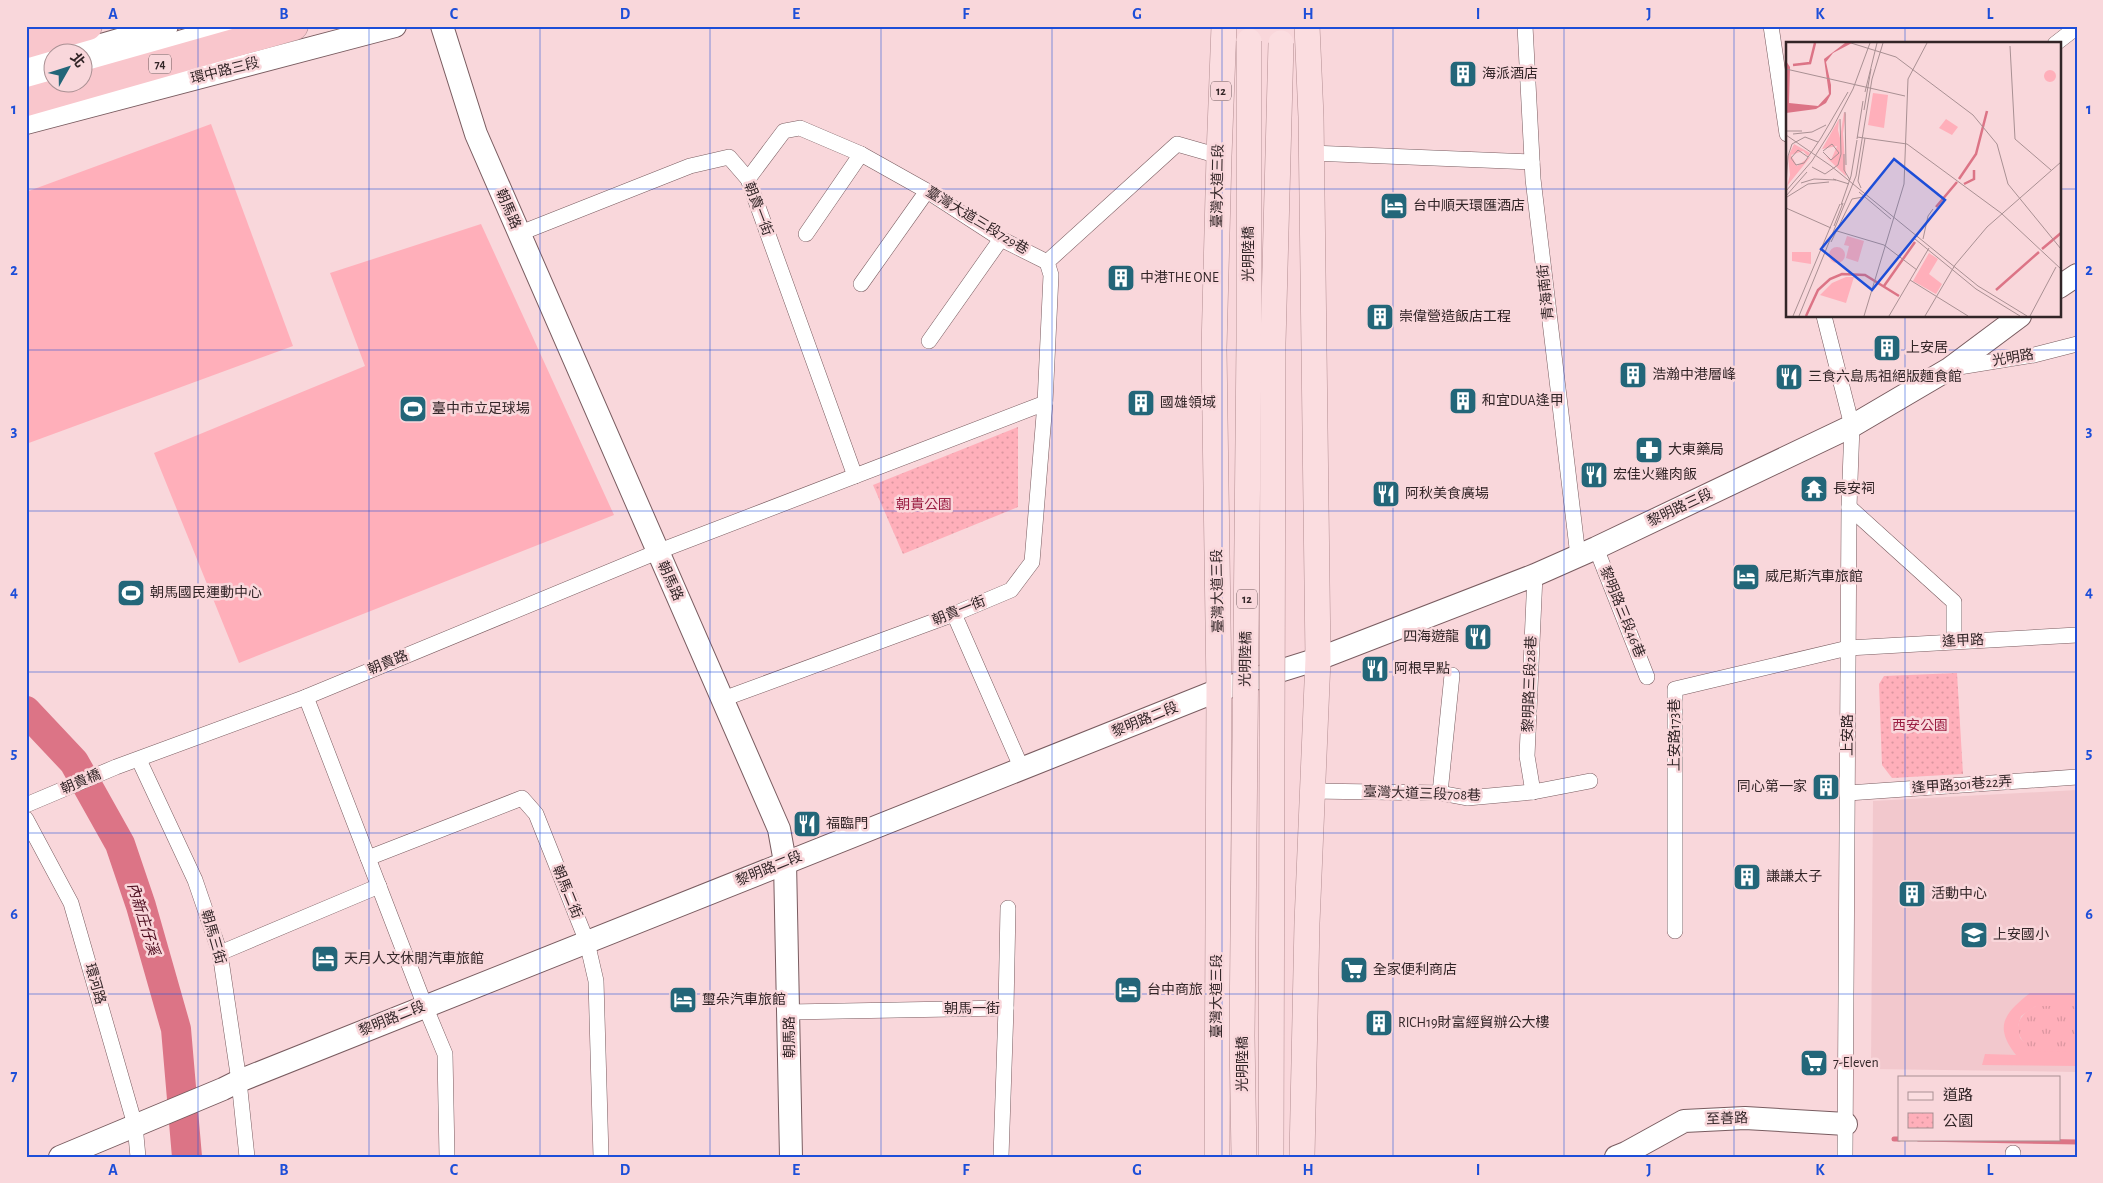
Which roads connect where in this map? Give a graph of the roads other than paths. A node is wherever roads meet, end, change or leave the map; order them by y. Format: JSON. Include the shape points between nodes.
{"nodes":[{"id":1,"x":88,"y":26,"type":"edge"},
{"id":2,"x":167,"y":26,"type":"edge"},
{"id":3,"x":235,"y":26,"type":"edge"},
{"id":4,"x":294,"y":26,"type":"edge"},
{"id":5,"x":395,"y":26,"type":"edge"},
{"id":6,"x":442,"y":26,"type":"edge"},
{"id":7,"x":1217,"y":26,"type":"edge"},
{"id":8,"x":1224,"y":26,"type":"edge"},
{"id":9,"x":1307,"y":26,"type":"edge"},
{"id":10,"x":1312,"y":26,"type":"edge"},
{"id":11,"x":1318,"y":26,"type":"edge"},
{"id":12,"x":1525,"y":26,"type":"edge"},
{"id":13,"x":1771,"y":26,"type":"edge"},
{"id":14,"x":2077,"y":27,"type":"edge"},
{"id":15,"x":1249,"y":34,"type":"edge"},
{"id":16,"x":1281,"y":35,"type":"edge"},
{"id":17,"x":2058,"y":42,"type":"edge"},
{"id":18,"x":26,"y":44,"type":"edge"},
{"id":19,"x":92,"y":48,"type":"edge"},
{"id":20,"x":42,"y":63,"type":"edge"},
{"id":21,"x":26,"y":67,"type":"edge"},
{"id":22,"x":92,"y":67,"type":"edge"},
{"id":23,"x":42,"y":81,"type":"edge"},
{"id":24,"x":26,"y":86,"type":"edge"},
{"id":25,"x":26,"y":102,"type":"edge"},
{"id":26,"x":1311,"y":117,"type":"junction"},
{"id":27,"x":26,"y":124,"type":"edge"},
{"id":28,"x":1786,"y":127,"type":"edge"},
{"id":29,"x":1311,"y":153,"type":"junction"},
{"id":30,"x":861,"y":154,"type":"junction"},
{"id":31,"x":1219,"y":156,"type":"junction"},
{"id":32,"x":1532,"y":162,"type":"junction"},
{"id":33,"x":748,"y":179,"type":"junction"},
{"id":34,"x":926,"y":191,"type":"junction"},
{"id":35,"x":518,"y":234,"type":"junction"},
{"id":36,"x":806,"y":234,"type":"dead end"},
{"id":37,"x":1001,"y":239,"type":"junction"},
{"id":38,"x":1047,"y":262,"type":"junction"},
{"id":39,"x":2077,"y":274,"type":"edge"},
{"id":40,"x":861,"y":284,"type":"dead end"},
{"id":41,"x":2060,"y":287,"type":"edge"},
{"id":42,"x":1825,"y":318,"type":"edge"},
{"id":43,"x":2017,"y":318,"type":"edge"},
{"id":44,"x":929,"y":341,"type":"dead end"},
{"id":45,"x":2077,"y":344,"type":"edge"},
{"id":46,"x":1949,"y":369,"type":"junction"},
{"id":47,"x":1045,"y":403,"type":"junction"},
{"id":48,"x":1852,"y":426,"type":"junction"},
{"id":49,"x":855,"y":476,"type":"junction"},
{"id":50,"x":1849,"y":507,"type":"junction"},
{"id":51,"x":657,"y":552,"type":"junction"},
{"id":52,"x":1587,"y":552,"type":"junction"},
{"id":53,"x":1535,"y":575,"type":"junction"},
{"id":54,"x":954,"y":614,"type":"junction"},
{"id":55,"x":2077,"y":635,"type":"edge"},
{"id":56,"x":1954,"y":642,"type":"junction"},
{"id":57,"x":1848,"y":648,"type":"junction"},
{"id":58,"x":1318,"y":659,"type":"junction"},
{"id":59,"x":1452,"y":674,"type":"dead end"},
{"id":60,"x":1647,"y":677,"type":"dead end"},
{"id":61,"x":1219,"y":690,"type":"junction"},
{"id":62,"x":306,"y":697,"type":"junction"},
{"id":63,"x":724,"y":699,"type":"junction"},
{"id":64,"x":139,"y":760,"type":"junction"},
{"id":65,"x":116,"y":768,"type":"joint"},
{"id":66,"x":1022,"y":769,"type":"junction"},
{"id":67,"x":2077,"y":776,"type":"edge"},
{"id":68,"x":1590,"y":781,"type":"dead end"},
{"id":69,"x":1312,"y":791,"type":"junction"},
{"id":70,"x":1533,"y":792,"type":"junction"},
{"id":71,"x":1440,"y":793,"type":"junction"},
{"id":72,"x":1848,"y":793,"type":"junction"},
{"id":73,"x":26,"y":805,"type":"edge"},
{"id":74,"x":26,"y":819,"type":"edge"},
{"id":75,"x":368,"y":858,"type":"junction"},
{"id":76,"x":785,"y":862,"type":"junction"},
{"id":77,"x":379,"y":886,"type":"junction"},
{"id":78,"x":1008,"y":908,"type":"dead end"},
{"id":79,"x":1675,"y":931,"type":"dead end"},
{"id":80,"x":587,"y":942,"type":"junction"},
{"id":81,"x":220,"y":953,"type":"junction"},
{"id":82,"x":425,"y":1006,"type":"junction"},
{"id":83,"x":1006,"y":1008,"type":"junction"},
{"id":84,"x":789,"y":1012,"type":"junction"},
{"id":85,"x":231,"y":1085,"type":"junction"},
{"id":86,"x":141,"y":1123,"type":"junction"},
{"id":87,"x":1846,"y":1124,"type":"junction"},
{"id":88,"x":1302,"y":1128,"type":"junction"},
{"id":89,"x":60,"y":1157,"type":"edge"},
{"id":90,"x":138,"y":1157,"type":"edge"},
{"id":91,"x":247,"y":1157,"type":"edge"},
{"id":92,"x":447,"y":1157,"type":"edge"},
{"id":93,"x":601,"y":1157,"type":"edge"},
{"id":94,"x":791,"y":1157,"type":"edge"},
{"id":95,"x":1001,"y":1157,"type":"edge"},
{"id":96,"x":1216,"y":1157,"type":"edge"},
{"id":97,"x":1244,"y":1157,"type":"edge"},
{"id":98,"x":1271,"y":1157,"type":"edge"},
{"id":99,"x":1290,"y":1157,"type":"edge"},
{"id":100,"x":1302,"y":1157,"type":"edge"},
{"id":101,"x":1616,"y":1157,"type":"edge"},
{"id":102,"x":1845,"y":1157,"type":"edge"}],
"edges":[{"from":1,"to":18,"type":"highway"},
{"from":2,"to":19,"type":"street"},
{"from":3,"to":22,"type":"street"},
{"from":4,"to":25,"type":"highway","number":"74"},
{"from":5,"to":27,"type":"street","name":"環中路三段"},
{"from":6,"to":35,"type":"street","name":"朝馬路","via":[[476,134]]},
{"from":7,"to":31,"type":"street"},
{"from":8,"to":31,"type":"main road","name":"臺灣大道三段","number":"12"},
{"from":9,"to":26,"type":"main road"},
{"from":10,"to":26,"type":"street"},
{"from":11,"to":26,"type":"street"},
{"from":12,"to":32,"type":"street","name":"青海南街"},
{"from":13,"to":28,"type":"street"},
{"from":14,"to":17,"type":"street"},
{"from":15,"to":97,"type":"main road","name":"光明陸橋","number":"12","bridge":true,"via":[[1242,1036]]},
{"from":16,"to":98,"type":"main road","name":"光明陸橋","number":"12","bridge":true,"via":[[1273,353]]},
{"from":20,"to":21,"type":"street"},
{"from":23,"to":24,"type":"street"},
{"from":26,"to":29,"type":"main road"},
{"from":29,"to":32,"type":"street"},
{"from":29,"to":58,"type":"main road"},
{"from":30,"to":33,"type":"street","name":"臺灣大道三段729巷","via":[[800,128],[784,131]]},
{"from":30,"to":34,"type":"street","name":"臺灣大道三段729巷"},
{"from":30,"to":36,"type":"street"},
{"from":31,"to":38,"type":"street","via":[[1177,144]]},
{"from":31,"to":61,"type":"main road","name":"臺灣大道三段","number":"12","via":[[1214,349]]},
{"from":32,"to":52,"type":"street","name":"青海南街","via":[[1554,367]]},
{"from":33,"to":35,"type":"street","name":"朝貴一街","via":[[729,157],[700,164]]},
{"from":33,"to":49,"type":"street","name":"朝貴一街"},
{"from":34,"to":37,"type":"street","name":"臺灣大道三段729巷"},
{"from":34,"to":40,"type":"street"},
{"from":35,"to":51,"type":"street","name":"朝馬路"},
{"from":37,"to":38,"type":"street","name":"臺灣大道三段729巷"},
{"from":37,"to":44,"type":"street"},
{"from":38,"to":47,"type":"street","name":"朝貴一街","via":[[1051,274]]},
{"from":39,"to":41,"type":"street"},
{"from":42,"to":48,"type":"street","name":"上安路"},
{"from":43,"to":46,"type":"street","name":"黎明路三段"},
{"from":45,"to":46,"type":"street","name":"光明路","via":[[2034,355]]},
{"from":46,"to":48,"type":"street","name":"黎明路三段"},
{"from":47,"to":49,"type":"street"},
{"from":47,"to":54,"type":"street","name":"朝貴一街","via":[[1032,562],[1011,590]]},
{"from":48,"to":50,"type":"street","name":"上安路"},
{"from":48,"to":52,"type":"street","name":"黎明路三段"},
{"from":49,"to":51,"type":"street"},
{"from":50,"to":56,"type":"street","via":[[1954,602]]},
{"from":50,"to":57,"type":"street","name":"上安路"},
{"from":51,"to":62,"type":"street","name":"朝貴路"},
{"from":51,"to":63,"type":"street","name":"朝馬路"},
{"from":52,"to":53,"type":"street","name":"黎明路三段"},
{"from":52,"to":60,"type":"street","name":"黎明路三段46巷"},
{"from":53,"to":58,"type":"street","name":"黎明路三段"},
{"from":53,"to":70,"type":"street","name":"黎明路三段28巷","via":[[1527,756]]},
{"from":54,"to":63,"type":"street","name":"朝貴一街"},
{"from":54,"to":66,"type":"street"},
{"from":55,"to":56,"type":"street","name":"逢甲路"},
{"from":56,"to":57,"type":"street","name":"逢甲路"},
{"from":57,"to":72,"type":"street","name":"上安路"},
{"from":57,"to":79,"type":"street","name":"上安路173巷","via":[[1675,689]]},
{"from":58,"to":61,"type":"street","name":"黎明路二段"},
{"from":58,"to":69,"type":"main road"},
{"from":59,"to":71,"type":"street"},
{"from":61,"to":66,"type":"street","name":"黎明路二段"},
{"from":61,"to":96,"type":"main road","name":"臺灣大道三段","number":"12"},
{"from":62,"to":64,"type":"street","name":"朝貴路"},
{"from":62,"to":75,"type":"street"},
{"from":63,"to":76,"type":"street","name":"朝馬路","via":[[779,829]]},
{"from":64,"to":65,"type":"street","name":"朝貴路"},
{"from":64,"to":81,"type":"street","name":"朝馬三街","via":[[195,880]]},
{"from":65,"to":73,"type":"street","name":"朝貴橋"},
{"from":66,"to":76,"type":"street","name":"黎明路二段"},
{"from":67,"to":72,"type":"street","name":"逢甲路301巷22弄"},
{"from":68,"to":70,"type":"street","name":"臺灣大道三段708巷"},
{"from":69,"to":71,"type":"street","name":"臺灣大道三段708巷"},
{"from":69,"to":88,"type":"main road"},
{"from":70,"to":71,"type":"street","name":"臺灣大道三段708巷","via":[[1468,798]]},
{"from":72,"to":87,"type":"street","name":"上安路"},
{"from":74,"to":86,"type":"street","name":"環河路","via":[[72,903]]},
{"from":75,"to":77,"type":"street"},
{"from":75,"to":80,"type":"street","name":"朝馬二街","via":[[522,798],[536,814]]},
{"from":76,"to":80,"type":"street","name":"黎明路二段"},
{"from":76,"to":84,"type":"street","name":"朝馬路"},
{"from":77,"to":81,"type":"street"},
{"from":77,"to":82,"type":"street"},
{"from":78,"to":83,"type":"street"},
{"from":80,"to":82,"type":"street","name":"黎明路二段"},
{"from":80,"to":93,"type":"street","name":"朝馬二街","via":[[596,981]]},
{"from":81,"to":85,"type":"street","name":"朝馬三街"},
{"from":82,"to":85,"type":"street","name":"黎明路二段"},
{"from":82,"to":92,"type":"street","via":[[445,1054]]},
{"from":83,"to":84,"type":"street","name":"朝馬一街"},
{"from":83,"to":95,"type":"street","name":"朝馬一街"},
{"from":84,"to":94,"type":"street","name":"朝馬路"},
{"from":85,"to":86,"type":"street","name":"黎明路二段"},
{"from":85,"to":91,"type":"street","name":"朝馬三街"},
{"from":86,"to":89,"type":"street"},
{"from":86,"to":90,"type":"street","name":"環河路"},
{"from":87,"to":101,"type":"street","name":"至善路","via":[[1745,1118],[1684,1121]]},
{"from":87,"to":102,"type":"street","name":"上安路"},
{"from":88,"to":99,"type":"main road"},
{"from":88,"to":100,"type":"main road"}]}
